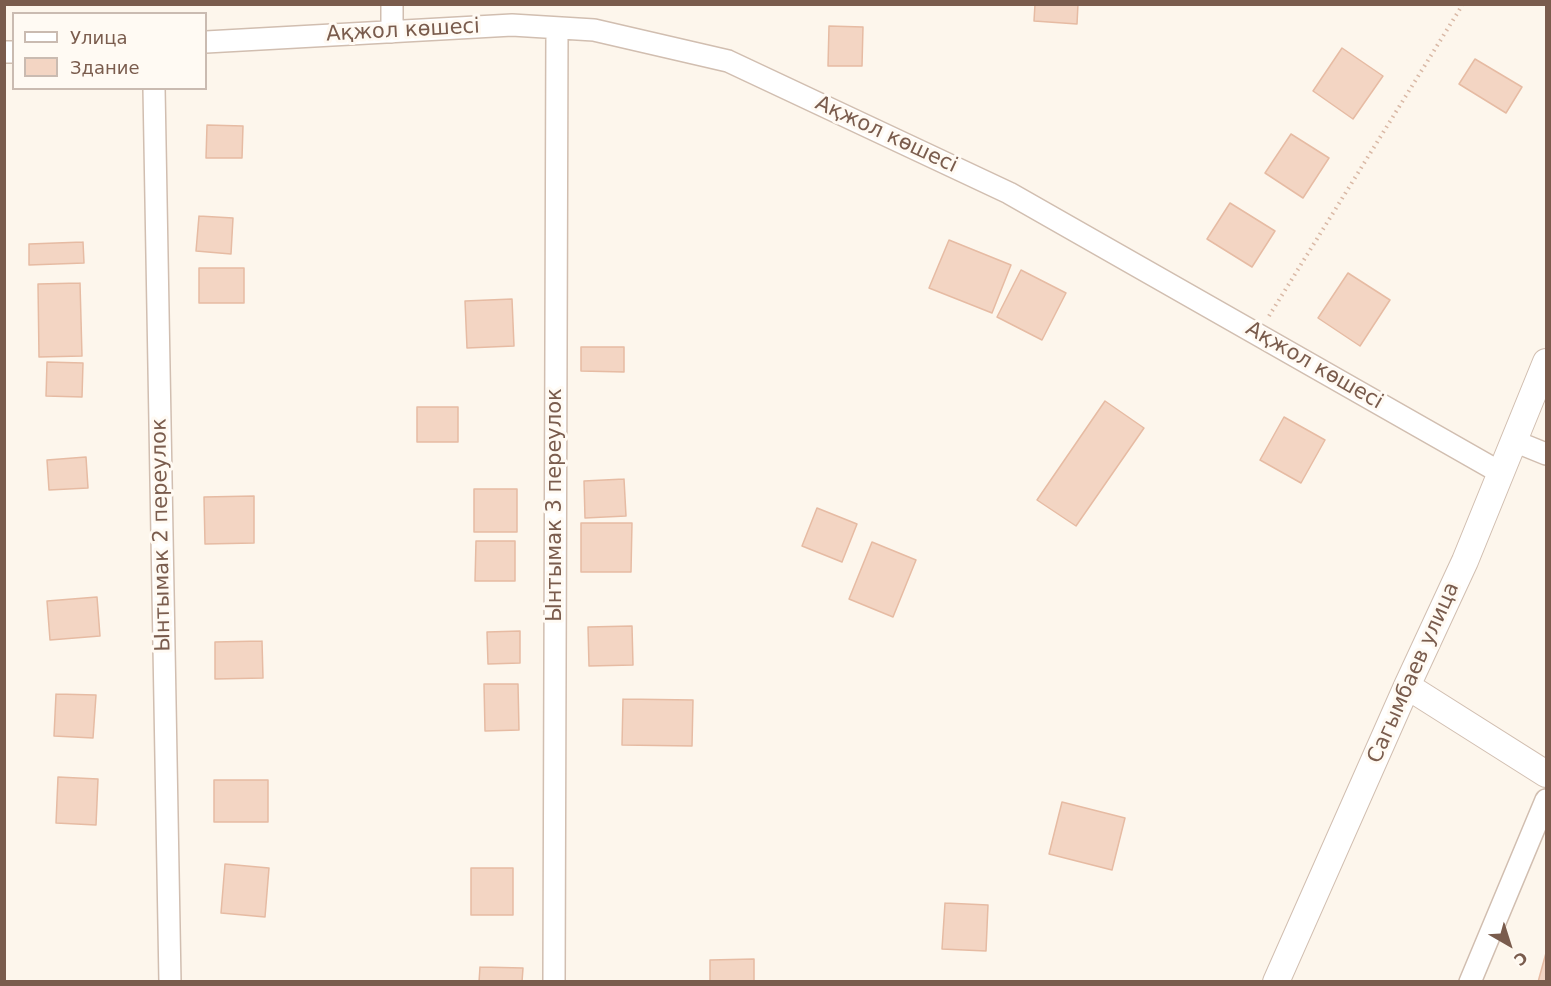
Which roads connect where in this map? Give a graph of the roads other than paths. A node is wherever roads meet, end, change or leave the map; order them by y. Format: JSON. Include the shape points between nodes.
{"nodes":[{"id":1,"x":392,"y":4,"type":"edge"},
{"id":2,"x":557,"y":28,"type":"junction"},
{"id":3,"x":392,"y":32,"type":"junction"},
{"id":4,"x":207,"y":42,"type":"edge"},
{"id":5,"x":154,"y":90,"type":"edge"},
{"id":6,"x":1546,"y":362,"type":"edge"},
{"id":7,"x":1514,"y":441,"type":"junction"},
{"id":8,"x":1546,"y":454,"type":"edge"},
{"id":9,"x":1501,"y":473,"type":"junction"},
{"id":10,"x":1407,"y":686,"type":"junction"},
{"id":11,"x":1546,"y":774,"type":"edge"},
{"id":12,"x":1546,"y":800,"type":"edge"},
{"id":13,"x":170,"y":981,"type":"edge"},
{"id":14,"x":554,"y":981,"type":"edge"},
{"id":15,"x":1276,"y":981,"type":"edge"},
{"id":16,"x":1470,"y":981,"type":"edge"}],
"edges":[{"from":1,"to":3,"type":"street"},
{"from":2,"to":3,"type":"street","name":"Ақжол көшесі","via":[[512,25]]},
{"from":2,"to":9,"type":"street","name":"Ақжол көшесі","via":[[594,30],[728,61],[1009,193]]},
{"from":2,"to":14,"type":"street","name":"Ынтымак 3 переулок"},
{"from":3,"to":4,"type":"street","name":"Ақжол көшесі"},
{"from":5,"to":13,"type":"street","name":"Ынтымак 2 переулок"},
{"from":6,"to":7,"type":"street","name":"Сагымбаев улица"},
{"from":7,"to":8,"type":"street"},
{"from":7,"to":9,"type":"street","name":"Сагымбаев улица"},
{"from":9,"to":10,"type":"street","name":"Сагымбаев улица"},
{"from":10,"to":11,"type":"street"},
{"from":10,"to":15,"type":"street","name":"Сагымбаев улица"},
{"from":12,"to":16,"type":"street"}]}
